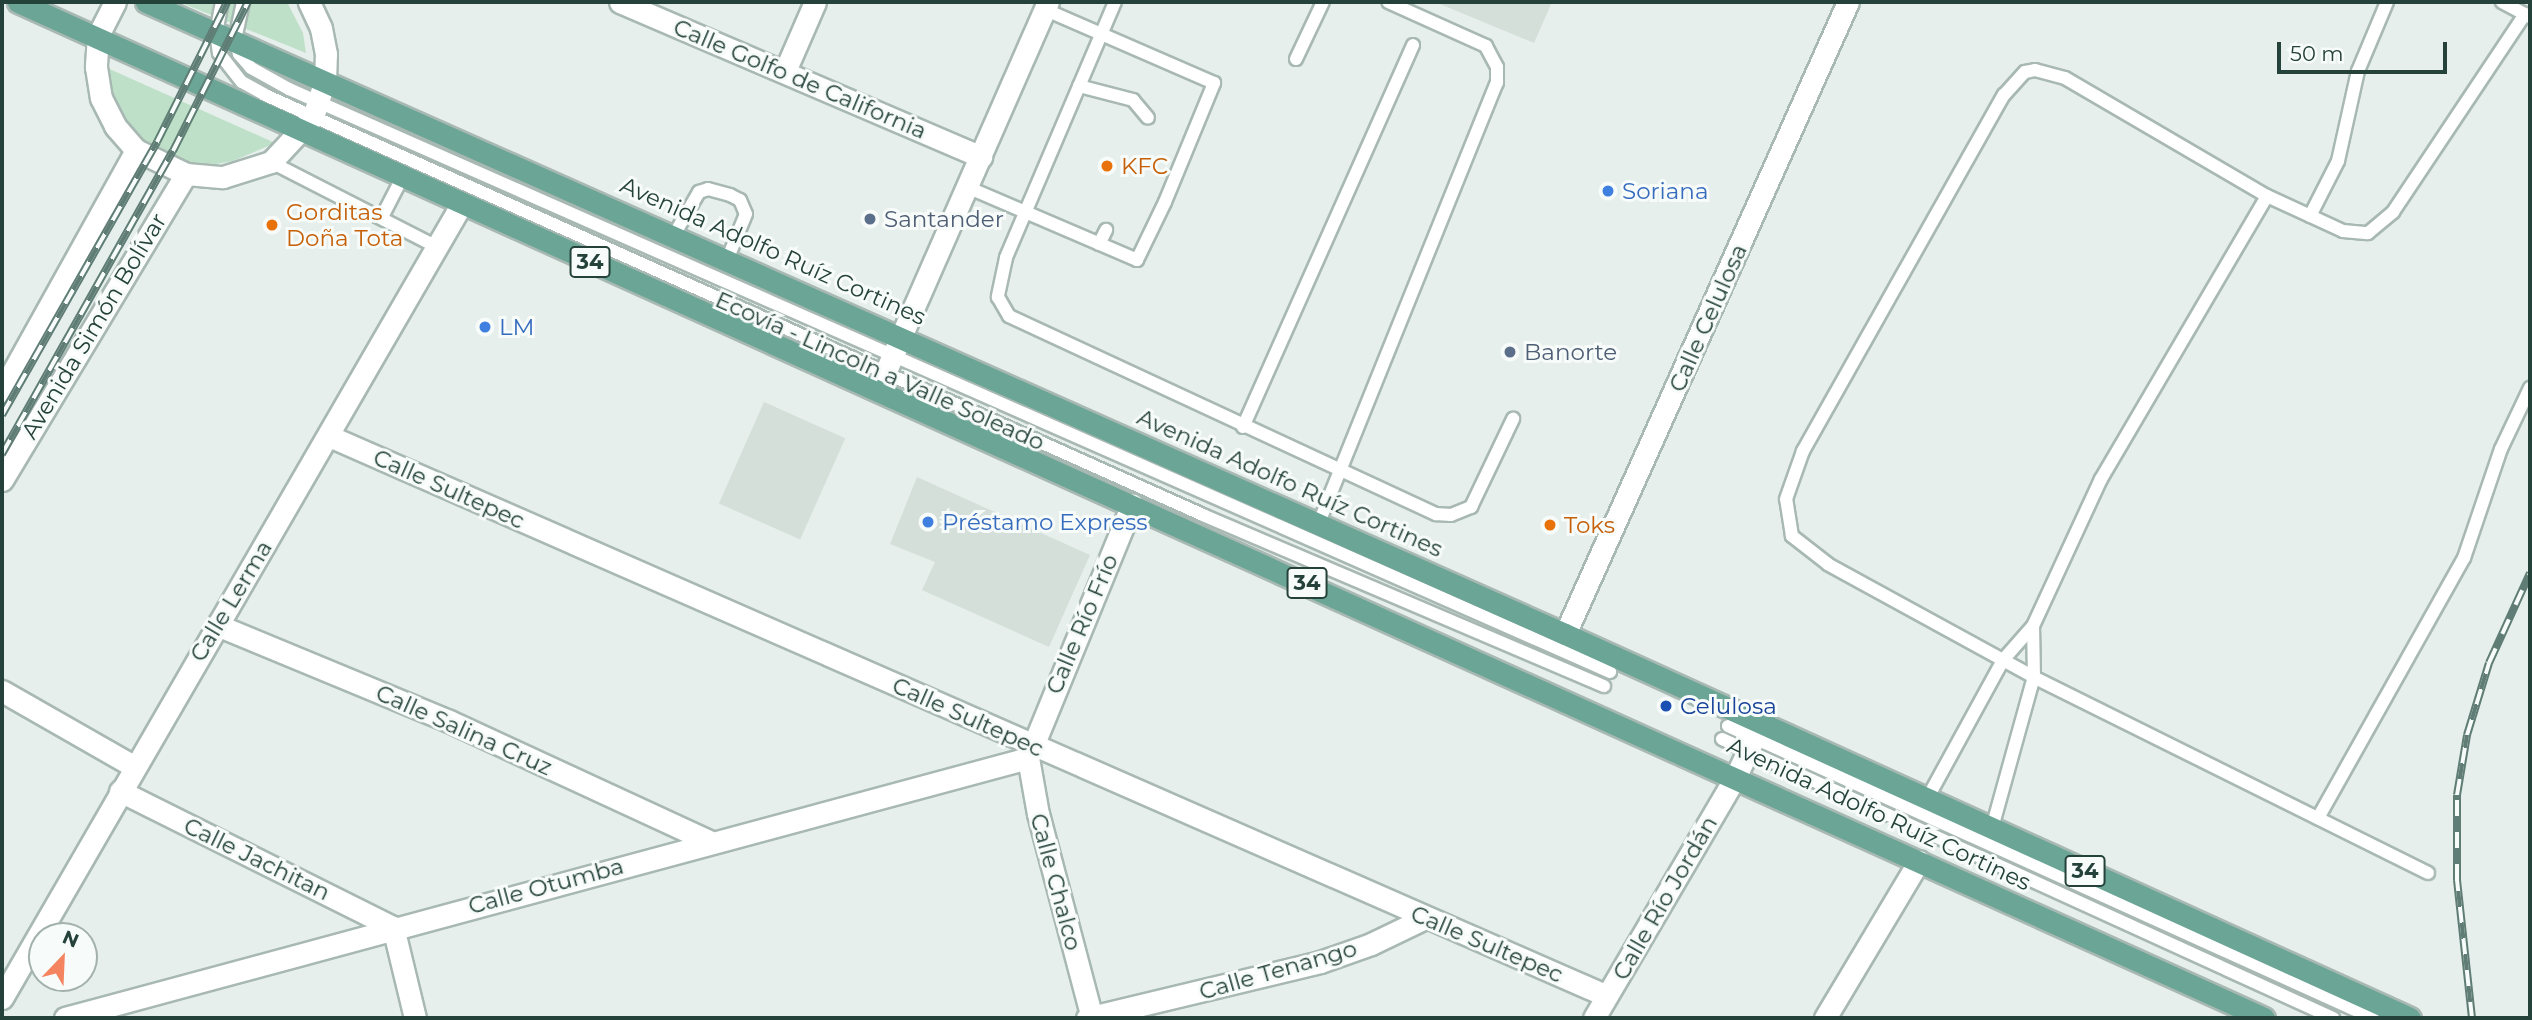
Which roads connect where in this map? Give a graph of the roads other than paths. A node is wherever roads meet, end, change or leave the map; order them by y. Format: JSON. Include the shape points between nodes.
{"nodes":[{"id":1,"x":18,"y":2,"type":"edge"},
{"id":2,"x":65,"y":2,"type":"edge"},
{"id":3,"x":115,"y":2,"type":"edge"},
{"id":4,"x":146,"y":2,"type":"edge"},
{"id":5,"x":222,"y":2,"type":"edge"},
{"id":6,"x":243,"y":2,"type":"edge"},
{"id":7,"x":309,"y":2,"type":"edge"},
{"id":8,"x":816,"y":2,"type":"edge"},
{"id":9,"x":1115,"y":2,"type":"edge"},
{"id":10,"x":1323,"y":2,"type":"edge"},
{"id":11,"x":1388,"y":2,"type":"edge"},
{"id":12,"x":1848,"y":2,"type":"edge"},
{"id":13,"x":2387,"y":2,"type":"edge"},
{"id":14,"x":2502,"y":2,"type":"edge"},
{"id":15,"x":632,"y":4,"type":"edge"},
{"id":16,"x":1046,"y":5,"type":"edge"},
{"id":17,"x":40,"y":12,"type":"junction"},
{"id":18,"x":2528,"y":16,"type":"edge"},
{"id":19,"x":1101,"y":35,"type":"junction"},
{"id":20,"x":98,"y":36,"type":"junction"},
{"id":21,"x":225,"y":36,"type":"junction"},
{"id":22,"x":1413,"y":45,"type":"dead end"},
{"id":23,"x":1296,"y":59,"type":"dead end"},
{"id":24,"x":785,"y":71,"type":"junction"},
{"id":25,"x":325,"y":81,"type":"junction"},
{"id":26,"x":1079,"y":86,"type":"junction"},
{"id":27,"x":312,"y":116,"type":"junction"},
{"id":28,"x":1148,"y":118,"type":"dead end"},
{"id":29,"x":136,"y":150,"type":"junction"},
{"id":30,"x":981,"y":157,"type":"junction"},
{"id":31,"x":271,"y":163,"type":"junction"},
{"id":32,"x":187,"y":174,"type":"junction"},
{"id":33,"x":404,"y":174,"type":"junction"},
{"id":34,"x":967,"y":187,"type":"junction"},
{"id":35,"x":2267,"y":196,"type":"junction"},
{"id":36,"x":461,"y":205,"type":"junction"},
{"id":37,"x":1026,"y":213,"type":"junction"},
{"id":38,"x":2311,"y":216,"type":"junction"},
{"id":39,"x":382,"y":217,"type":"junction"},
{"id":40,"x":1106,"y":230,"type":"dead end"},
{"id":41,"x":674,"y":235,"type":"junction"},
{"id":42,"x":1099,"y":244,"type":"junction"},
{"id":43,"x":435,"y":246,"type":"junction"},
{"id":44,"x":727,"y":260,"type":"junction"},
{"id":45,"x":889,"y":363,"type":"junction"},
{"id":46,"x":2530,"y":388,"type":"edge"},
{"id":47,"x":2,"y":391,"type":"edge"},
{"id":48,"x":1513,"y":419,"type":"dead end"},
{"id":49,"x":1243,"y":427,"type":"junction"},
{"id":50,"x":329,"y":436,"type":"junction"},
{"id":51,"x":1341,"y":470,"type":"junction"},
{"id":52,"x":2,"y":480,"type":"edge"},
{"id":53,"x":1132,"y":505,"type":"junction"},
{"id":54,"x":1318,"y":525,"type":"junction"},
{"id":55,"x":217,"y":625,"type":"junction"},
{"id":56,"x":2033,"y":626,"type":"junction"},
{"id":57,"x":1565,"y":634,"type":"junction"},
{"id":58,"x":2003,"y":660,"type":"junction"},
{"id":59,"x":1610,"y":672,"type":"dead end"},
{"id":60,"x":2034,"y":677,"type":"junction"},
{"id":61,"x":1604,"y":687,"type":"dead end"},
{"id":62,"x":2,"y":691,"type":"edge"},
{"id":63,"x":1728,"y":726,"type":"dead end"},
{"id":64,"x":1754,"y":737,"type":"junction"},
{"id":65,"x":1722,"y":739,"type":"dead end"},
{"id":66,"x":1030,"y":751,"type":"junction"},
{"id":67,"x":135,"y":767,"type":"junction"},
{"id":68,"x":1735,"y":778,"type":"junction"},
{"id":69,"x":120,"y":791,"type":"junction"},
{"id":70,"x":1927,"y":799,"type":"junction"},
{"id":71,"x":2318,"y":818,"type":"junction"},
{"id":72,"x":1992,"y":828,"type":"junction"},
{"id":73,"x":709,"y":841,"type":"junction"},
{"id":74,"x":1919,"y":861,"type":"junction"},
{"id":75,"x":2428,"y":873,"type":"dead end"},
{"id":76,"x":1424,"y":918,"type":"junction"},
{"id":77,"x":393,"y":927,"type":"junction"},
{"id":78,"x":1607,"y":996,"type":"junction"},
{"id":79,"x":2,"y":998,"type":"edge"},
{"id":80,"x":65,"y":1018,"type":"edge"},
{"id":81,"x":415,"y":1018,"type":"edge"},
{"id":82,"x":1090,"y":1018,"type":"edge"},
{"id":83,"x":1594,"y":1018,"type":"edge"},
{"id":84,"x":1825,"y":1018,"type":"edge"},
{"id":85,"x":2264,"y":1018,"type":"edge"},
{"id":86,"x":2333,"y":1018,"type":"edge"},
{"id":87,"x":2373,"y":1018,"type":"edge"},
{"id":88,"x":2410,"y":1018,"type":"edge"}],
"edges":[{"from":1,"to":17,"type":"main road","name":"Avenida Adolfo Ruíz Cortines","number":"34"},
{"from":2,"to":17,"type":"main road"},
{"from":3,"to":20,"type":"street"},
{"from":4,"to":21,"type":"main road","name":"Avenida Adolfo Ruíz Cortines","number":"34"},
{"from":5,"to":21,"type":"lane","name":"Ecovía - Lincoln a Valle Soleado"},
{"from":6,"to":21,"type":"lane"},
{"from":7,"to":25,"type":"street","via":[[321,28]]},
{"from":8,"to":24,"type":"street"},
{"from":9,"to":19,"type":"lane"},
{"from":10,"to":23,"type":"lane"},
{"from":11,"to":51,"type":"lane","via":[[1486,46],[1497,67],[1497,83]]},
{"from":12,"to":57,"type":"street","name":"Calle Celulosa"},
{"from":13,"to":38,"type":"lane","via":[[2358,71],[2338,161]]},
{"from":14,"to":18,"type":"lane"},
{"from":15,"to":24,"type":"street","name":"Calle Golfo de California"},
{"from":16,"to":19,"type":"lane"},
{"from":16,"to":30,"type":"street"},
{"from":17,"to":20,"type":"main road","name":"Avenida Adolfo Ruíz Cortines","number":"34"},
{"from":18,"to":38,"type":"lane","via":[[2384,224],[2355,234]]},
{"from":19,"to":26,"type":"lane"},
{"from":19,"to":42,"type":"lane","via":[[1214,83],[1137,260]]},
{"from":20,"to":27,"type":"main road","name":"Avenida Adolfo Ruíz Cortines","number":"34"},
{"from":20,"to":29,"type":"street","via":[[101,98],[115,126]]},
{"from":21,"to":25,"type":"main road","name":"Avenida Adolfo Ruíz Cortines","number":"34"},
{"from":21,"to":27,"type":"lane","via":[[251,68]]},
{"from":21,"to":27,"type":"lane","name":"Ecovía - Lincoln a Valle Soleado","via":[[222,60],[242,82]]},
{"from":22,"to":49,"type":"lane"},
{"from":24,"to":30,"type":"street","name":"Calle Golfo de California"},
{"from":25,"to":27,"type":"street"},
{"from":25,"to":41,"type":"main road","name":"Avenida Adolfo Ruíz Cortines","number":"34"},
{"from":26,"to":28,"type":"lane","via":[[1133,100]]},
{"from":26,"to":37,"type":"lane"},
{"from":27,"to":31,"type":"street"},
{"from":27,"to":33,"type":"main road","name":"Avenida Adolfo Ruíz Cortines","number":"34"},
{"from":27,"to":45,"type":"lane"},
{"from":27,"to":45,"type":"lane","name":"Ecovía - Lincoln a Valle Soleado"},
{"from":29,"to":32,"type":"street"},
{"from":29,"to":47,"type":"street","name":"Avenida Simón Bolívar"},
{"from":30,"to":34,"type":"street"},
{"from":31,"to":32,"type":"street","via":[[223,177]]},
{"from":31,"to":39,"type":"lane"},
{"from":32,"to":52,"type":"street","name":"Avenida Simón Bolívar"},
{"from":33,"to":36,"type":"main road","name":"Avenida Adolfo Ruíz Cortines","number":"34"},
{"from":33,"to":39,"type":"lane"},
{"from":34,"to":37,"type":"lane"},
{"from":34,"to":45,"type":"street"},
{"from":35,"to":38,"type":"lane"},
{"from":35,"to":56,"type":"lane","via":[[2101,479]]},
{"from":35,"to":58,"type":"lane","via":[[2052,73],[2025,72],[1997,107],[1803,451],[1786,499],[1793,536],[1806,550]]},
{"from":36,"to":43,"type":"street","name":"Calle Lerma"},
{"from":36,"to":45,"type":"main road","name":"Avenida Adolfo Ruíz Cortines","number":"34"},
{"from":37,"to":42,"type":"lane"},
{"from":37,"to":49,"type":"lane","via":[[998,286],[998,297],[1010,316]]},
{"from":39,"to":43,"type":"lane"},
{"from":40,"to":42,"type":"lane"},
{"from":41,"to":44,"type":"main road","name":"Avenida Adolfo Ruíz Cortines","number":"34"},
{"from":41,"to":44,"type":"lane","via":[[699,192],[708,189],[730,195],[740,200],[746,214]]},
{"from":43,"to":50,"type":"street","name":"Calle Lerma"},
{"from":44,"to":45,"type":"main road","name":"Avenida Adolfo Ruíz Cortines","number":"34"},
{"from":45,"to":53,"type":"main road","name":"Avenida Adolfo Ruíz Cortines","number":"34"},
{"from":45,"to":54,"type":"main road","name":"Avenida Adolfo Ruíz Cortines","number":"34"},
{"from":45,"to":59,"type":"lane"},
{"from":45,"to":61,"type":"lane","name":"Ecovía - Lincoln a Valle Soleado","via":[[1203,515]]},
{"from":46,"to":71,"type":"lane","via":[[2501,449],[2464,558]]},
{"from":48,"to":51,"type":"lane","via":[[1480,493],[1462,513],[1420,508]]},
{"from":49,"to":51,"type":"lane"},
{"from":50,"to":55,"type":"street","name":"Calle Lerma"},
{"from":50,"to":66,"type":"street","name":"Calle Sultepec"},
{"from":51,"to":54,"type":"lane"},
{"from":53,"to":66,"type":"street","name":"Calle Río Frío"},
{"from":53,"to":68,"type":"main road","name":"Avenida Adolfo Ruíz Cortines","number":"34"},
{"from":54,"to":57,"type":"main road","name":"Avenida Adolfo Ruíz Cortines","number":"34"},
{"from":55,"to":67,"type":"street","name":"Calle Lerma"},
{"from":55,"to":73,"type":"street","name":"Calle Salina Cruz","via":[[449,721]]},
{"from":56,"to":58,"type":"lane"},
{"from":56,"to":60,"type":"lane"},
{"from":57,"to":64,"type":"main road","name":"Avenida Adolfo Ruíz Cortines","number":"34"},
{"from":58,"to":60,"type":"lane"},
{"from":58,"to":70,"type":"lane"},
{"from":60,"to":71,"type":"lane"},
{"from":60,"to":72,"type":"lane"},
{"from":62,"to":67,"type":"street"},
{"from":63,"to":64,"type":"lane"},
{"from":64,"to":65,"type":"lane"},
{"from":64,"to":68,"type":"street","name":"Calle Río Jordán"},
{"from":64,"to":70,"type":"main road","name":"Avenida Adolfo Ruíz Cortines","number":"34"},
{"from":64,"to":86,"type":"lane"},
{"from":64,"to":87,"type":"lane"},
{"from":66,"to":73,"type":"street","name":"Calle Otumba","via":[[871,803]]},
{"from":66,"to":76,"type":"street","name":"Calle Sultepec"},
{"from":66,"to":82,"type":"street","name":"Calle Chalco","via":[[1038,814]]},
{"from":67,"to":69,"type":"street","name":"Calle Lerma"},
{"from":68,"to":74,"type":"main road","name":"Avenida Adolfo Ruíz Cortines","number":"34"},
{"from":68,"to":78,"type":"street","name":"Calle Río Jordán"},
{"from":69,"to":77,"type":"street","name":"Calle Jachitan"},
{"from":69,"to":79,"type":"street","name":"Calle Lerma"},
{"from":70,"to":72,"type":"main road","name":"Avenida Adolfo Ruíz Cortines","number":"34"},
{"from":71,"to":75,"type":"lane"},
{"from":72,"to":88,"type":"main road","name":"Avenida Adolfo Ruíz Cortines","number":"34"},
{"from":73,"to":77,"type":"street","name":"Calle Otumba"},
{"from":74,"to":84,"type":"street"},
{"from":74,"to":85,"type":"main road","name":"Avenida Adolfo Ruíz Cortines","number":"34"},
{"from":76,"to":78,"type":"street","name":"Calle Sultepec"},
{"from":76,"to":82,"type":"street","name":"Calle Tenango","via":[[1371,944],[1320,961]]},
{"from":77,"to":80,"type":"street","name":"Calle Otumba"},
{"from":77,"to":81,"type":"street"},
{"from":78,"to":83,"type":"street","name":"Calle Río Jordán"}]}
